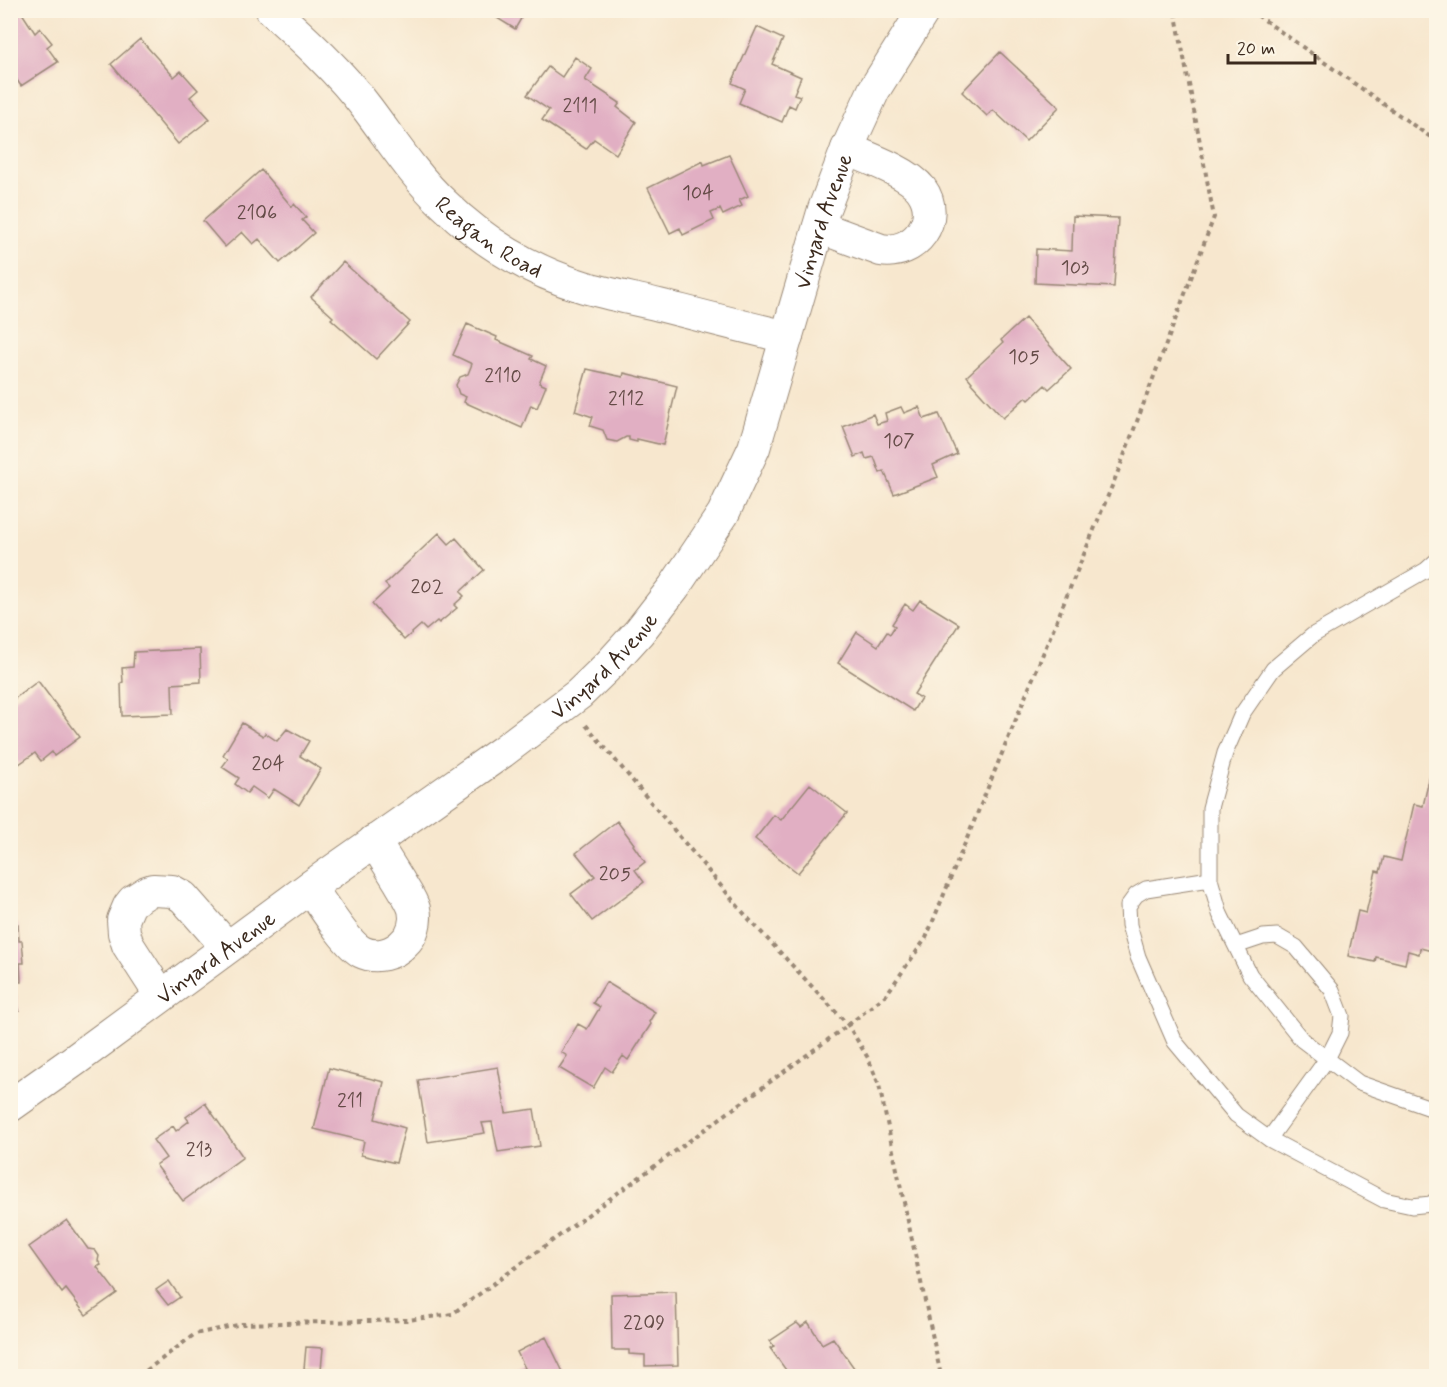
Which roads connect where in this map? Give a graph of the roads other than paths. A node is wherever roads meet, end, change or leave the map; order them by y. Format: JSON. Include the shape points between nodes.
{"nodes":[{"id":1,"x":272,"y":10,"type":"edge"},
{"id":2,"x":924,"y":10,"type":"edge"},
{"id":3,"x":847,"y":149,"type":"junction"},
{"id":4,"x":819,"y":227,"type":"junction"},
{"id":5,"x":787,"y":337,"type":"junction"},
{"id":6,"x":1433,"y":570,"type":"edge"},
{"id":7,"x":374,"y":841,"type":"junction"},
{"id":8,"x":1210,"y":879,"type":"junction"},
{"id":9,"x":310,"y":886,"type":"junction"},
{"id":10,"x":1236,"y":946,"type":"junction"},
{"id":11,"x":227,"y":947,"type":"junction"},
{"id":12,"x":161,"y":996,"type":"junction"},
{"id":13,"x":1327,"y":1059,"type":"junction"},
{"id":14,"x":10,"y":1106,"type":"edge"},
{"id":15,"x":1437,"y":1110,"type":"edge"},
{"id":16,"x":1269,"y":1139,"type":"junction"},
{"id":17,"x":1437,"y":1200,"type":"edge"}],
"edges":[{"from":1,"to":5,"type":"street","name":"Reagan Road","via":[[310,44],[367,107],[423,184],[496,247],[539,270],[584,287]]},
{"from":2,"to":3,"type":"street","name":"Vinyard Avenue","via":[[874,90]]},
{"from":3,"to":4,"type":"street","name":"Vinyard Avenue"},
{"from":3,"to":4,"type":"street","via":[[911,179],[922,190],[928,206],[927,223],[909,246],[889,252]]},
{"from":4,"to":5,"type":"street","name":"Vinyard Avenue"},
{"from":5,"to":7,"type":"street","name":"Vinyard Avenue","via":[[754,448],[723,514],[639,632],[568,703]]},
{"from":6,"to":8,"type":"lane","via":[[1313,635],[1273,669],[1242,714],[1226,753],[1210,808]]},
{"from":7,"to":9,"type":"street","name":"Vinyard Avenue"},
{"from":7,"to":9,"type":"street","via":[[415,912],[409,939],[399,948],[375,955],[355,947]]},
{"from":8,"to":10,"type":"lane","via":[[1220,914]]},
{"from":8,"to":16,"type":"lane","via":[[1146,889],[1128,906],[1129,925],[1138,957],[1175,1042],[1236,1115]]},
{"from":9,"to":11,"type":"street","name":"Vinyard Avenue"},
{"from":10,"to":13,"type":"lane","via":[[1250,975],[1294,1031]]},
{"from":10,"to":13,"type":"lane","via":[[1276,936],[1296,947],[1332,990],[1342,1016],[1340,1033]]},
{"from":11,"to":12,"type":"street","name":"Vinyard Avenue"},
{"from":11,"to":12,"type":"street","via":[[183,897],[172,891],[153,890],[133,901],[123,920],[124,933]]},
{"from":12,"to":14,"type":"street","name":"Vinyard Avenue"},
{"from":13,"to":15,"type":"lane","via":[[1359,1083]]},
{"from":13,"to":16,"type":"lane"},
{"from":16,"to":17,"type":"lane","via":[[1384,1200],[1412,1206]]}]}
